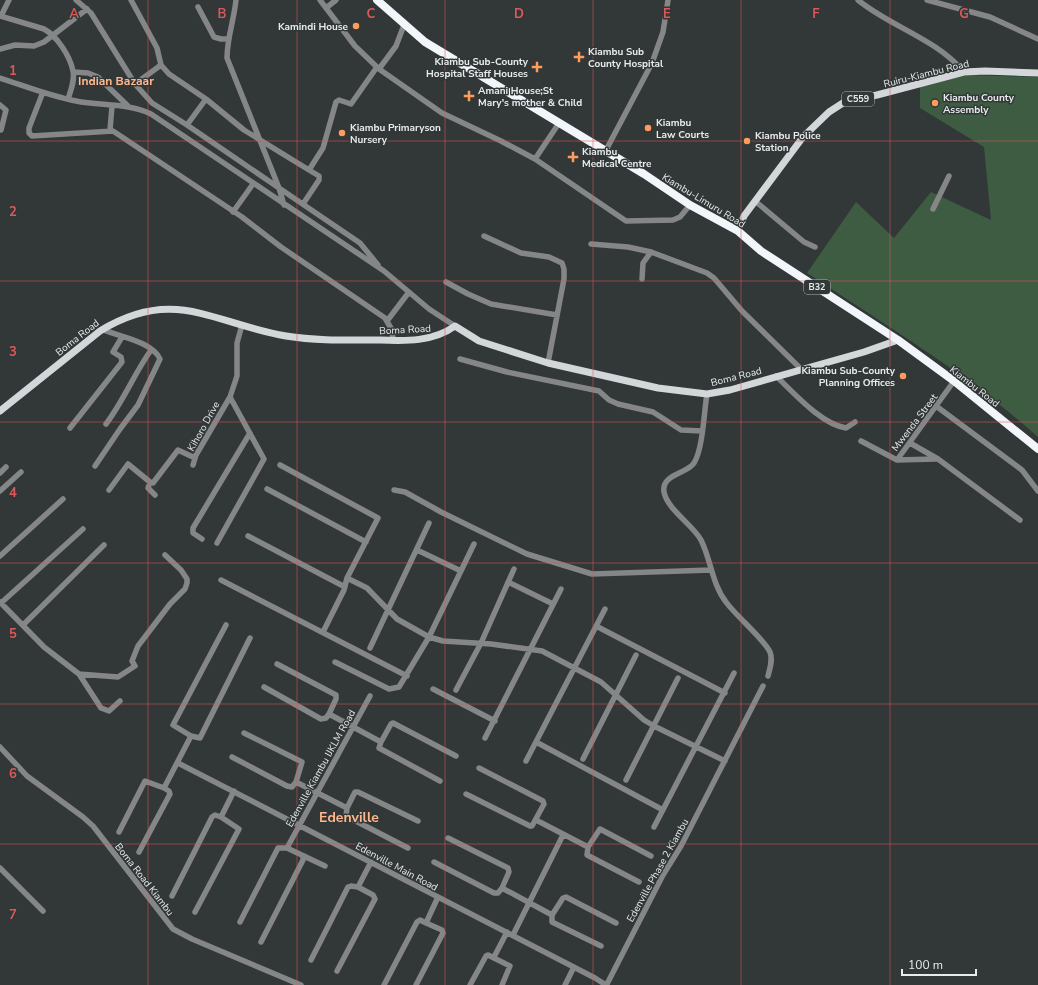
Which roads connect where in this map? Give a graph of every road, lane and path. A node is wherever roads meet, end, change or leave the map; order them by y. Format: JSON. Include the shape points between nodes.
{"nodes":[{"id":1,"x":8,"y":0,"type":"edge"},
{"id":2,"x":76,"y":0,"type":"edge"},
{"id":3,"x":131,"y":0,"type":"edge"},
{"id":4,"x":236,"y":0,"type":"edge"},
{"id":5,"x":320,"y":0,"type":"edge"},
{"id":6,"x":336,"y":0,"type":"edge"},
{"id":7,"x":377,"y":0,"type":"edge"},
{"id":8,"x":668,"y":0,"type":"edge"},
{"id":9,"x":858,"y":0,"type":"edge"},
{"id":10,"x":927,"y":0,"type":"edge"},
{"id":11,"x":198,"y":7,"type":"dead end"},
{"id":12,"x":326,"y":8,"type":"junction"},
{"id":13,"x":87,"y":9,"type":"junction"},
{"id":14,"x":0,"y":16,"type":"edge"},
{"id":15,"x":404,"y":25,"type":"junction"},
{"id":16,"x":52,"y":35,"type":"junction"},
{"id":17,"x":228,"y":39,"type":"junction"},
{"id":18,"x":1038,"y":39,"type":"edge"},
{"id":19,"x":0,"y":49,"type":"edge"},
{"id":20,"x":161,"y":65,"type":"junction"},
{"id":21,"x":378,"y":68,"type":"junction"},
{"id":22,"x":73,"y":72,"type":"junction"},
{"id":23,"x":964,"y":72,"type":"junction"},
{"id":24,"x":1038,"y":73,"type":"edge"},
{"id":25,"x":0,"y":78,"type":"edge"},
{"id":26,"x":136,"y":84,"type":"junction"},
{"id":27,"x":44,"y":92,"type":"junction"},
{"id":28,"x":68,"y":99,"type":"junction"},
{"id":29,"x":206,"y":99,"type":"junction"},
{"id":30,"x":0,"y":104,"type":"edge"},
{"id":31,"x":152,"y":104,"type":"junction"},
{"id":32,"x":112,"y":106,"type":"junction"},
{"id":33,"x":128,"y":106,"type":"junction"},
{"id":34,"x":147,"y":112,"type":"junction"},
{"id":35,"x":558,"y":123,"type":"junction"},
{"id":36,"x":187,"y":125,"type":"junction"},
{"id":37,"x":1,"y":130,"type":"dead end"},
{"id":38,"x":110,"y":130,"type":"junction"},
{"id":39,"x":258,"y":137,"type":"junction"},
{"id":40,"x":605,"y":152,"type":"junction"},
{"id":41,"x":535,"y":159,"type":"junction"},
{"id":42,"x":309,"y":170,"type":"junction"},
{"id":43,"x":949,"y":176,"type":"dead end"},
{"id":44,"x":253,"y":184,"type":"junction"},
{"id":45,"x":279,"y":188,"type":"junction"},
{"id":46,"x":755,"y":201,"type":"junction"},
{"id":47,"x":303,"y":204,"type":"junction"},
{"id":48,"x":284,"y":205,"type":"junction"},
{"id":49,"x":690,"y":205,"type":"junction"},
{"id":50,"x":933,"y":209,"type":"dead end"},
{"id":51,"x":233,"y":212,"type":"junction"},
{"id":52,"x":315,"y":212,"type":"junction"},
{"id":53,"x":308,"y":222,"type":"junction"},
{"id":54,"x":738,"y":231,"type":"junction"},
{"id":55,"x":484,"y":236,"type":"dead end"},
{"id":56,"x":591,"y":244,"type":"dead end"},
{"id":57,"x":815,"y":247,"type":"dead end"},
{"id":58,"x":651,"y":252,"type":"junction"},
{"id":59,"x":384,"y":271,"type":"junction"},
{"id":60,"x":642,"y":279,"type":"dead end"},
{"id":61,"x":446,"y":282,"type":"dead end"},
{"id":62,"x":409,"y":292,"type":"junction"},
{"id":63,"x":557,"y":315,"type":"junction"},
{"id":64,"x":387,"y":321,"type":"junction"},
{"id":65,"x":242,"y":325,"type":"junction"},
{"id":66,"x":455,"y":326,"type":"junction"},
{"id":67,"x":102,"y":329,"type":"junction"},
{"id":68,"x":122,"y":336,"type":"junction"},
{"id":69,"x":898,"y":340,"type":"junction"},
{"id":70,"x":393,"y":341,"type":"junction"},
{"id":71,"x":151,"y":350,"type":"junction"},
{"id":72,"x":460,"y":359,"type":"dead end"},
{"id":73,"x":548,"y":363,"type":"junction"},
{"id":74,"x":800,"y":369,"type":"junction"},
{"id":75,"x":776,"y":376,"type":"junction"},
{"id":76,"x":954,"y":381,"type":"junction"},
{"id":77,"x":707,"y":394,"type":"junction"},
{"id":78,"x":230,"y":397,"type":"junction"},
{"id":79,"x":936,"y":406,"type":"junction"},
{"id":80,"x":0,"y":411,"type":"edge"},
{"id":81,"x":855,"y":422,"type":"dead end"},
{"id":82,"x":106,"y":424,"type":"dead end"},
{"id":83,"x":70,"y":428,"type":"dead end"},
{"id":84,"x":702,"y":431,"type":"junction"},
{"id":85,"x":250,"y":433,"type":"junction"},
{"id":86,"x":861,"y":441,"type":"dead end"},
{"id":87,"x":910,"y":443,"type":"junction"},
{"id":88,"x":1038,"y":449,"type":"edge"},
{"id":89,"x":195,"y":458,"type":"junction"},
{"id":90,"x":938,"y":459,"type":"junction"},
{"id":91,"x":897,"y":460,"type":"junction"},
{"id":92,"x":193,"y":464,"type":"dead end"},
{"id":93,"x":280,"y":465,"type":"dead end"},
{"id":94,"x":95,"y":466,"type":"dead end"},
{"id":95,"x":6,"y":467,"type":"dead end"},
{"id":96,"x":22,"y":472,"type":"dead end"},
{"id":97,"x":0,"y":473,"type":"edge"},
{"id":98,"x":150,"y":482,"type":"junction"},
{"id":99,"x":267,"y":489,"type":"dead end"},
{"id":100,"x":109,"y":490,"type":"dead end"},
{"id":101,"x":394,"y":490,"type":"dead end"},
{"id":102,"x":0,"y":491,"type":"edge"},
{"id":103,"x":1038,"y":491,"type":"edge"},
{"id":104,"x":155,"y":495,"type":"dead end"},
{"id":105,"x":63,"y":500,"type":"dead end"},
{"id":106,"x":1020,"y":520,"type":"dead end"},
{"id":107,"x":430,"y":523,"type":"dead end"},
{"id":108,"x":82,"y":529,"type":"dead end"},
{"id":109,"x":248,"y":536,"type":"dead end"},
{"id":110,"x":202,"y":539,"type":"dead end"},
{"id":111,"x":366,"y":542,"type":"junction"},
{"id":112,"x":217,"y":543,"type":"dead end"},
{"id":113,"x":474,"y":544,"type":"dead end"},
{"id":114,"x":104,"y":545,"type":"dead end"},
{"id":115,"x":417,"y":550,"type":"junction"},
{"id":116,"x":165,"y":555,"type":"dead end"},
{"id":117,"x":0,"y":556,"type":"edge"},
{"id":118,"x":514,"y":569,"type":"dead end"},
{"id":119,"x":711,"y":570,"type":"junction"},
{"id":120,"x":461,"y":571,"type":"junction"},
{"id":121,"x":347,"y":578,"type":"junction"},
{"id":122,"x":222,"y":580,"type":"dead end"},
{"id":123,"x":508,"y":582,"type":"junction"},
{"id":124,"x":345,"y":587,"type":"junction"},
{"id":125,"x":561,"y":589,"type":"dead end"},
{"id":126,"x":1,"y":602,"type":"edge"},
{"id":127,"x":553,"y":604,"type":"junction"},
{"id":128,"x":605,"y":609,"type":"dead end"},
{"id":129,"x":388,"y":610,"type":"junction"},
{"id":130,"x":23,"y":625,"type":"junction"},
{"id":131,"x":226,"y":625,"type":"dead end"},
{"id":132,"x":596,"y":626,"type":"junction"},
{"id":133,"x":323,"y":632,"type":"junction"},
{"id":134,"x":429,"y":637,"type":"junction"},
{"id":135,"x":250,"y":638,"type":"dead end"},
{"id":136,"x":481,"y":643,"type":"junction"},
{"id":137,"x":370,"y":648,"type":"dead end"},
{"id":138,"x":532,"y":649,"type":"junction"},
{"id":139,"x":636,"y":655,"type":"dead end"},
{"id":140,"x":335,"y":662,"type":"dead end"},
{"id":141,"x":277,"y":664,"type":"dead end"},
{"id":142,"x":575,"y":669,"type":"junction"},
{"id":143,"x":734,"y":673,"type":"dead end"},
{"id":144,"x":79,"y":674,"type":"junction"},
{"id":145,"x":407,"y":676,"type":"junction"},
{"id":146,"x":768,"y":676,"type":"dead end"},
{"id":147,"x":678,"y":678,"type":"dead end"},
{"id":148,"x":763,"y":686,"type":"dead end"},
{"id":149,"x":264,"y":687,"type":"dead end"},
{"id":150,"x":433,"y":689,"type":"dead end"},
{"id":151,"x":456,"y":690,"type":"dead end"},
{"id":152,"x":725,"y":692,"type":"junction"},
{"id":153,"x":616,"y":695,"type":"junction"},
{"id":154,"x":370,"y":696,"type":"dead end"},
{"id":155,"x":120,"y":701,"type":"dead end"},
{"id":156,"x":329,"y":714,"type":"junction"},
{"id":157,"x":495,"y":721,"type":"junction"},
{"id":158,"x":354,"y":726,"type":"junction"},
{"id":159,"x":654,"y":726,"type":"junction"},
{"id":160,"x":244,"y":732,"type":"dead end"},
{"id":161,"x":191,"y":736,"type":"junction"},
{"id":162,"x":485,"y":738,"type":"dead end"},
{"id":163,"x":381,"y":742,"type":"junction"},
{"id":164,"x":536,"y":742,"type":"junction"},
{"id":165,"x":0,"y":747,"type":"edge"},
{"id":166,"x":697,"y":748,"type":"junction"},
{"id":167,"x":456,"y":756,"type":"dead end"},
{"id":168,"x":232,"y":757,"type":"dead end"},
{"id":169,"x":583,"y":759,"type":"dead end"},
{"id":170,"x":526,"y":761,"type":"dead end"},
{"id":171,"x":178,"y":763,"type":"junction"},
{"id":172,"x":724,"y":763,"type":"junction"},
{"id":173,"x":479,"y":768,"type":"dead end"},
{"id":174,"x":626,"y":780,"type":"dead end"},
{"id":175,"x":440,"y":781,"type":"dead end"},
{"id":176,"x":296,"y":782,"type":"junction"},
{"id":177,"x":164,"y":788,"type":"junction"},
{"id":178,"x":234,"y":791,"type":"junction"},
{"id":179,"x":318,"y":792,"type":"junction"},
{"id":180,"x":466,"y":794,"type":"dead end"},
{"id":181,"x":347,"y":808,"type":"junction"},
{"id":182,"x":663,"y":810,"type":"junction"},
{"id":183,"x":221,"y":817,"type":"junction"},
{"id":184,"x":536,"y":820,"type":"junction"},
{"id":185,"x":418,"y":821,"type":"dead end"},
{"id":186,"x":299,"y":825,"type":"junction"},
{"id":187,"x":654,"y":827,"type":"dead end"},
{"id":188,"x":119,"y":832,"type":"dead end"},
{"id":189,"x":563,"y":835,"type":"junction"},
{"id":190,"x":448,"y":838,"type":"dead end"},
{"id":191,"x":588,"y":847,"type":"junction"},
{"id":192,"x":287,"y":848,"type":"junction"},
{"id":193,"x":408,"y":848,"type":"dead end"},
{"id":194,"x":140,"y":852,"type":"dead end"},
{"id":195,"x":651,"y":856,"type":"dead end"},
{"id":196,"x":303,"y":857,"type":"junction"},
{"id":197,"x":371,"y":862,"type":"junction"},
{"id":198,"x":434,"y":862,"type":"dead end"},
{"id":199,"x":325,"y":866,"type":"dead end"},
{"id":200,"x":0,"y":868,"type":"edge"},
{"id":201,"x":639,"y":882,"type":"dead end"},
{"id":202,"x":358,"y":887,"type":"junction"},
{"id":203,"x":502,"y":888,"type":"junction"},
{"id":204,"x":172,"y":896,"type":"dead end"},
{"id":205,"x":438,"y":897,"type":"junction"},
{"id":206,"x":530,"y":902,"type":"junction"},
{"id":207,"x":43,"y":911,"type":"dead end"},
{"id":208,"x":195,"y":912,"type":"dead end"},
{"id":209,"x":552,"y":915,"type":"junction"},
{"id":210,"x":240,"y":922,"type":"dead end"},
{"id":211,"x":426,"y":923,"type":"junction"},
{"id":212,"x":616,"y":923,"type":"dead end"},
{"id":213,"x":510,"y":934,"type":"junction"},
{"id":214,"x":261,"y":942,"type":"dead end"},
{"id":215,"x":601,"y":946,"type":"dead end"},
{"id":216,"x":494,"y":957,"type":"junction"},
{"id":217,"x":311,"y":960,"type":"dead end"},
{"id":218,"x":574,"y":967,"type":"junction"},
{"id":219,"x":337,"y":971,"type":"dead end"},
{"id":220,"x":606,"y":984,"type":"edge"},
{"id":221,"x":302,"y":985,"type":"edge"},
{"id":222,"x":384,"y":985,"type":"edge"},
{"id":223,"x":416,"y":985,"type":"edge"},
{"id":224,"x":470,"y":985,"type":"edge"},
{"id":225,"x":502,"y":985,"type":"edge"},
{"id":226,"x":565,"y":985,"type":"edge"}],
"edges":[{"from":1,"to":14,"type":"street"},
{"from":2,"to":13,"type":"street"},
{"from":3,"to":20,"type":"street","via":[[157,48]]},
{"from":4,"to":17,"type":"street"},
{"from":5,"to":12,"type":"street"},
{"from":6,"to":12,"type":"street"},
{"from":7,"to":15,"type":"highway","name":"Kiambu-Limuru Road","number":"B32"},
{"from":8,"to":40,"type":"street","via":[[663,32],[652,63]]},
{"from":9,"to":23,"type":"street","via":[[879,15],[936,47]]},
{"from":10,"to":18,"type":"street","via":[[990,17]]},
{"from":11,"to":17,"type":"street","via":[[214,37]]},
{"from":12,"to":21,"type":"street","via":[[355,46]]},
{"from":13,"to":16,"type":"street"},
{"from":13,"to":26,"type":"street"},
{"from":14,"to":16,"type":"street","via":[[44,29]]},
{"from":15,"to":21,"type":"street","via":[[396,46]]},
{"from":15,"to":35,"type":"highway","name":"Kiambu-Limuru Road","number":"B32","via":[[425,42]]},
{"from":16,"to":19,"type":"street","via":[[34,46],[15,45]]},
{"from":16,"to":22,"type":"street","via":[[66,54]]},
{"from":17,"to":39,"type":"street","via":[[227,58]]},
{"from":20,"to":26,"type":"street"},
{"from":20,"to":29,"type":"street","via":[[169,74]]},
{"from":21,"to":41,"type":"street","via":[[442,114]]},
{"from":21,"to":42,"type":"street","via":[[351,104],[339,100],[336,102],[323,148]]},
{"from":22,"to":28,"type":"street"},
{"from":22,"to":33,"type":"street","via":[[98,77]]},
{"from":23,"to":24,"type":"main road","name":"Ruiru-Kiambu Road","number":"C559"},
{"from":23,"to":46,"type":"main road","name":"Ruiru-Kiambu Road","number":"C559","via":[[846,101],[829,112],[803,137]]},
{"from":25,"to":27,"type":"street"},
{"from":26,"to":31,"type":"street"},
{"from":27,"to":28,"type":"street"},
{"from":27,"to":38,"type":"street","via":[[29,128],[32,136]]},
{"from":28,"to":32,"type":"street"},
{"from":29,"to":36,"type":"street"},
{"from":29,"to":39,"type":"street","via":[[244,130]]},
{"from":30,"to":37,"type":"street","via":[[6,110]]},
{"from":31,"to":34,"type":"street"},
{"from":31,"to":36,"type":"street"},
{"from":32,"to":33,"type":"street"},
{"from":32,"to":38,"type":"street"},
{"from":33,"to":34,"type":"street"},
{"from":34,"to":44,"type":"street"},
{"from":35,"to":40,"type":"highway","name":"Kiambu-Limuru Road","number":"B32"},
{"from":35,"to":41,"type":"street"},
{"from":36,"to":45,"type":"street"},
{"from":38,"to":51,"type":"street"},
{"from":39,"to":42,"type":"street"},
{"from":39,"to":45,"type":"street"},
{"from":40,"to":49,"type":"highway","name":"Kiambu-Limuru Road","number":"B32"},
{"from":41,"to":49,"type":"street","via":[[626,221],[673,220]]},
{"from":42,"to":47,"type":"street","via":[[320,178]]},
{"from":43,"to":50,"type":"street"},
{"from":44,"to":48,"type":"street"},
{"from":44,"to":51,"type":"street"},
{"from":45,"to":47,"type":"street"},
{"from":45,"to":48,"type":"street"},
{"from":46,"to":54,"type":"main road","name":"Ruiru-Kiambu Road","number":"C559","via":[[744,216]]},
{"from":46,"to":57,"type":"street","via":[[804,242]]},
{"from":47,"to":52,"type":"street"},
{"from":48,"to":53,"type":"street"},
{"from":49,"to":54,"type":"highway","name":"Kiambu-Limuru Road","number":"B32"},
{"from":51,"to":64,"type":"street"},
{"from":52,"to":53,"type":"street"},
{"from":52,"to":59,"type":"street","via":[[364,246]]},
{"from":53,"to":59,"type":"street"},
{"from":54,"to":69,"type":"highway","name":"Kiambu-Limuru Road","number":"B32","via":[[761,251]]},
{"from":55,"to":63,"type":"street","via":[[521,253],[549,257],[562,263],[564,279]]},
{"from":56,"to":58,"type":"street"},
{"from":58,"to":60,"type":"street","via":[[644,263]]},
{"from":58,"to":74,"type":"street","via":[[714,278],[742,311]]},
{"from":59,"to":62,"type":"street"},
{"from":61,"to":63,"type":"street","via":[[491,304]]},
{"from":62,"to":64,"type":"street"},
{"from":62,"to":66,"type":"street"},
{"from":63,"to":73,"type":"street"},
{"from":64,"to":70,"type":"street","via":[[392,330]]},
{"from":65,"to":67,"type":"main road","name":"Boma Road","via":[[193,312],[160,308],[137,313]]},
{"from":65,"to":70,"type":"main road","name":"Boma Road","via":[[310,340]]},
{"from":65,"to":78,"type":"street","name":"Kihoro Drive","via":[[237,343],[237,376]]},
{"from":66,"to":70,"type":"main road","name":"Boma Road","via":[[434,338]]},
{"from":66,"to":73,"type":"main road","name":"Boma Road","via":[[479,341]]},
{"from":67,"to":68,"type":"street"},
{"from":67,"to":80,"type":"main road","name":"Boma Road"},
{"from":68,"to":71,"type":"street"},
{"from":68,"to":83,"type":"street","via":[[113,352],[121,357],[122,362]]},
{"from":69,"to":74,"type":"main road","name":"Boma Road"},
{"from":69,"to":76,"type":"highway","name":"Kiambu Road","number":"B32"},
{"from":71,"to":82,"type":"street","via":[[120,406]]},
{"from":71,"to":94,"type":"street","via":[[160,359],[138,405]]},
{"from":72,"to":84,"type":"street","via":[[507,372],[599,391],[618,404],[653,412],[681,430]]},
{"from":73,"to":77,"type":"main road","name":"Boma Road","via":[[658,388]]},
{"from":74,"to":75,"type":"main road","name":"Boma Road"},
{"from":75,"to":77,"type":"main road","name":"Boma Road"},
{"from":75,"to":81,"type":"street","via":[[820,415],[838,427],[846,428]]},
{"from":76,"to":79,"type":"street","name":"Mwenda Street"},
{"from":76,"to":88,"type":"highway","name":"Kiambu Road","number":"B32"},
{"from":77,"to":84,"type":"street"},
{"from":78,"to":85,"type":"street"},
{"from":78,"to":89,"type":"street","name":"Kihoro Drive"},
{"from":79,"to":87,"type":"street","name":"Mwenda Street"},
{"from":79,"to":103,"type":"street","via":[[1022,470]]},
{"from":84,"to":119,"type":"street","via":[[694,463],[666,482],[664,494],[701,540]]},
{"from":85,"to":110,"type":"street","via":[[193,528],[193,533]]},
{"from":85,"to":112,"type":"street","via":[[264,459]]},
{"from":86,"to":91,"type":"street","name":"Mwenda Street"},
{"from":87,"to":90,"type":"street"},
{"from":87,"to":91,"type":"street","name":"Mwenda Street"},
{"from":89,"to":92,"type":"street","name":"Kihoro Drive"},
{"from":89,"to":98,"type":"street","via":[[178,450],[155,482]]},
{"from":90,"to":91,"type":"street"},
{"from":90,"to":106,"type":"street"},
{"from":93,"to":111,"type":"street","via":[[378,518]]},
{"from":95,"to":97,"type":"street"},
{"from":96,"to":102,"type":"street"},
{"from":98,"to":100,"type":"street","via":[[128,464]]},
{"from":98,"to":104,"type":"street","via":[[148,488]]},
{"from":99,"to":111,"type":"street"},
{"from":101,"to":119,"type":"street","via":[[405,492],[527,554],[592,574]]},
{"from":105,"to":117,"type":"street"},
{"from":107,"to":115,"type":"street"},
{"from":108,"to":126,"type":"street"},
{"from":109,"to":124,"type":"street"},
{"from":111,"to":121,"type":"street"},
{"from":113,"to":120,"type":"street"},
{"from":114,"to":130,"type":"street"},
{"from":115,"to":120,"type":"street"},
{"from":115,"to":129,"type":"street"},
{"from":116,"to":144,"type":"street","via":[[181,570],[187,578],[187,583],[185,589],[170,604],[138,646],[132,661],[135,666],[118,676]]},
{"from":118,"to":123,"type":"street"},
{"from":119,"to":146,"type":"street","via":[[725,602],[770,651],[772,665]]},
{"from":120,"to":134,"type":"street"},
{"from":121,"to":124,"type":"street"},
{"from":121,"to":129,"type":"street","via":[[367,588]]},
{"from":122,"to":133,"type":"street"},
{"from":123,"to":127,"type":"street"},
{"from":123,"to":136,"type":"street"},
{"from":124,"to":133,"type":"street"},
{"from":125,"to":127,"type":"street"},
{"from":126,"to":130,"type":"street"},
{"from":127,"to":138,"type":"street"},
{"from":128,"to":132,"type":"street"},
{"from":129,"to":134,"type":"street","via":[[397,619]]},
{"from":129,"to":137,"type":"street"},
{"from":130,"to":144,"type":"street","via":[[44,647]]},
{"from":131,"to":161,"type":"street","via":[[173,725]]},
{"from":132,"to":142,"type":"street"},
{"from":132,"to":152,"type":"street"},
{"from":133,"to":145,"type":"street"},
{"from":134,"to":136,"type":"street","via":[[443,641]]},
{"from":134,"to":145,"type":"street"},
{"from":135,"to":161,"type":"street","via":[[200,738]]},
{"from":136,"to":138,"type":"street"},
{"from":136,"to":151,"type":"street"},
{"from":138,"to":142,"type":"street","via":[[542,651]]},
{"from":138,"to":157,"type":"street"},
{"from":139,"to":153,"type":"street"},
{"from":140,"to":145,"type":"street","via":[[389,689],[399,687]]},
{"from":141,"to":156,"type":"street","via":[[336,695]]},
{"from":142,"to":153,"type":"street","via":[[601,682]]},
{"from":142,"to":164,"type":"street"},
{"from":143,"to":152,"type":"street"},
{"from":144,"to":155,"type":"street","via":[[105,710],[110,711]]},
{"from":147,"to":159,"type":"street"},
{"from":148,"to":172,"type":"street","name":"Edenville Phase 2 Kiambu"},
{"from":149,"to":156,"type":"street","via":[[320,719],[325,719]]},
{"from":150,"to":157,"type":"street"},
{"from":152,"to":166,"type":"street"},
{"from":153,"to":159,"type":"street"},
{"from":153,"to":169,"type":"street"},
{"from":154,"to":158,"type":"street","name":"Edenville Kiambu IJKLM Road"},
{"from":156,"to":158,"type":"street"},
{"from":157,"to":162,"type":"street"},
{"from":158,"to":163,"type":"street"},
{"from":158,"to":179,"type":"street","name":"Edenville Kiambu IJKLM Road"},
{"from":159,"to":166,"type":"street"},
{"from":159,"to":174,"type":"street"},
{"from":160,"to":176,"type":"street","via":[[302,762]]},
{"from":161,"to":171,"type":"street"},
{"from":163,"to":167,"type":"street","via":[[393,723]]},
{"from":163,"to":175,"type":"street","via":[[379,748]]},
{"from":164,"to":170,"type":"street"},
{"from":164,"to":182,"type":"street"},
{"from":165,"to":221,"type":"street","name":"Boma Road Kiambu","via":[[27,776],[93,826],[173,929]]},
{"from":166,"to":172,"type":"street"},
{"from":166,"to":182,"type":"street"},
{"from":168,"to":176,"type":"street","via":[[290,787]]},
{"from":171,"to":177,"type":"street"},
{"from":171,"to":178,"type":"street","name":"Edenville Main Road"},
{"from":172,"to":220,"type":"street","name":"Edenville Phase 2 Kiambu"},
{"from":173,"to":184,"type":"street","via":[[545,802]]},
{"from":176,"to":179,"type":"street"},
{"from":177,"to":188,"type":"street","via":[[145,781]]},
{"from":177,"to":194,"type":"street","via":[[170,794]]},
{"from":178,"to":183,"type":"street"},
{"from":178,"to":186,"type":"street","name":"Edenville Main Road"},
{"from":179,"to":181,"type":"street"},
{"from":179,"to":186,"type":"street","name":"Edenville Kiambu IJKLM Road"},
{"from":180,"to":184,"type":"street","via":[[530,826]]},
{"from":181,"to":185,"type":"street","via":[[355,792],[358,792]]},
{"from":181,"to":193,"type":"street","via":[[346,816]]},
{"from":182,"to":187,"type":"street"},
{"from":183,"to":204,"type":"street","via":[[212,817]]},
{"from":183,"to":208,"type":"street","via":[[238,829]]},
{"from":184,"to":189,"type":"street"},
{"from":186,"to":192,"type":"street","name":"Edenville Kiambu IJKLM Road"},
{"from":186,"to":197,"type":"street","name":"Edenville Main Road"},
{"from":189,"to":191,"type":"street"},
{"from":189,"to":206,"type":"street"},
{"from":190,"to":203,"type":"street","via":[[508,868],[509,872]]},
{"from":191,"to":195,"type":"street","via":[[600,829]]},
{"from":191,"to":201,"type":"street","via":[[587,855]]},
{"from":192,"to":196,"type":"street"},
{"from":192,"to":210,"type":"street","via":[[280,847],[277,850]]},
{"from":196,"to":199,"type":"street"},
{"from":196,"to":214,"type":"street"},
{"from":197,"to":202,"type":"street"},
{"from":197,"to":205,"type":"street","name":"Edenville Main Road"},
{"from":198,"to":203,"type":"street","via":[[494,892],[498,893]]},
{"from":200,"to":207,"type":"street"},
{"from":202,"to":217,"type":"street","via":[[348,887]]},
{"from":202,"to":219,"type":"street","via":[[373,895],[374,899]]},
{"from":203,"to":206,"type":"street"},
{"from":205,"to":211,"type":"street"},
{"from":205,"to":213,"type":"street","name":"Edenville Main Road"},
{"from":206,"to":209,"type":"street"},
{"from":206,"to":213,"type":"street"},
{"from":209,"to":212,"type":"street","via":[[565,896]]},
{"from":209,"to":215,"type":"street","via":[[554,923]]},
{"from":211,"to":222,"type":"street","via":[[420,920],[417,922]]},
{"from":211,"to":223,"type":"street","via":[[443,930],[443,933]]},
{"from":213,"to":216,"type":"street"},
{"from":213,"to":218,"type":"street","name":"Edenville Main Road"},
{"from":216,"to":224,"type":"street","via":[[486,956]]},
{"from":216,"to":225,"type":"street","via":[[511,967]]},
{"from":218,"to":220,"type":"street","name":"Edenville Main Road"},
{"from":218,"to":226,"type":"street"}]}
